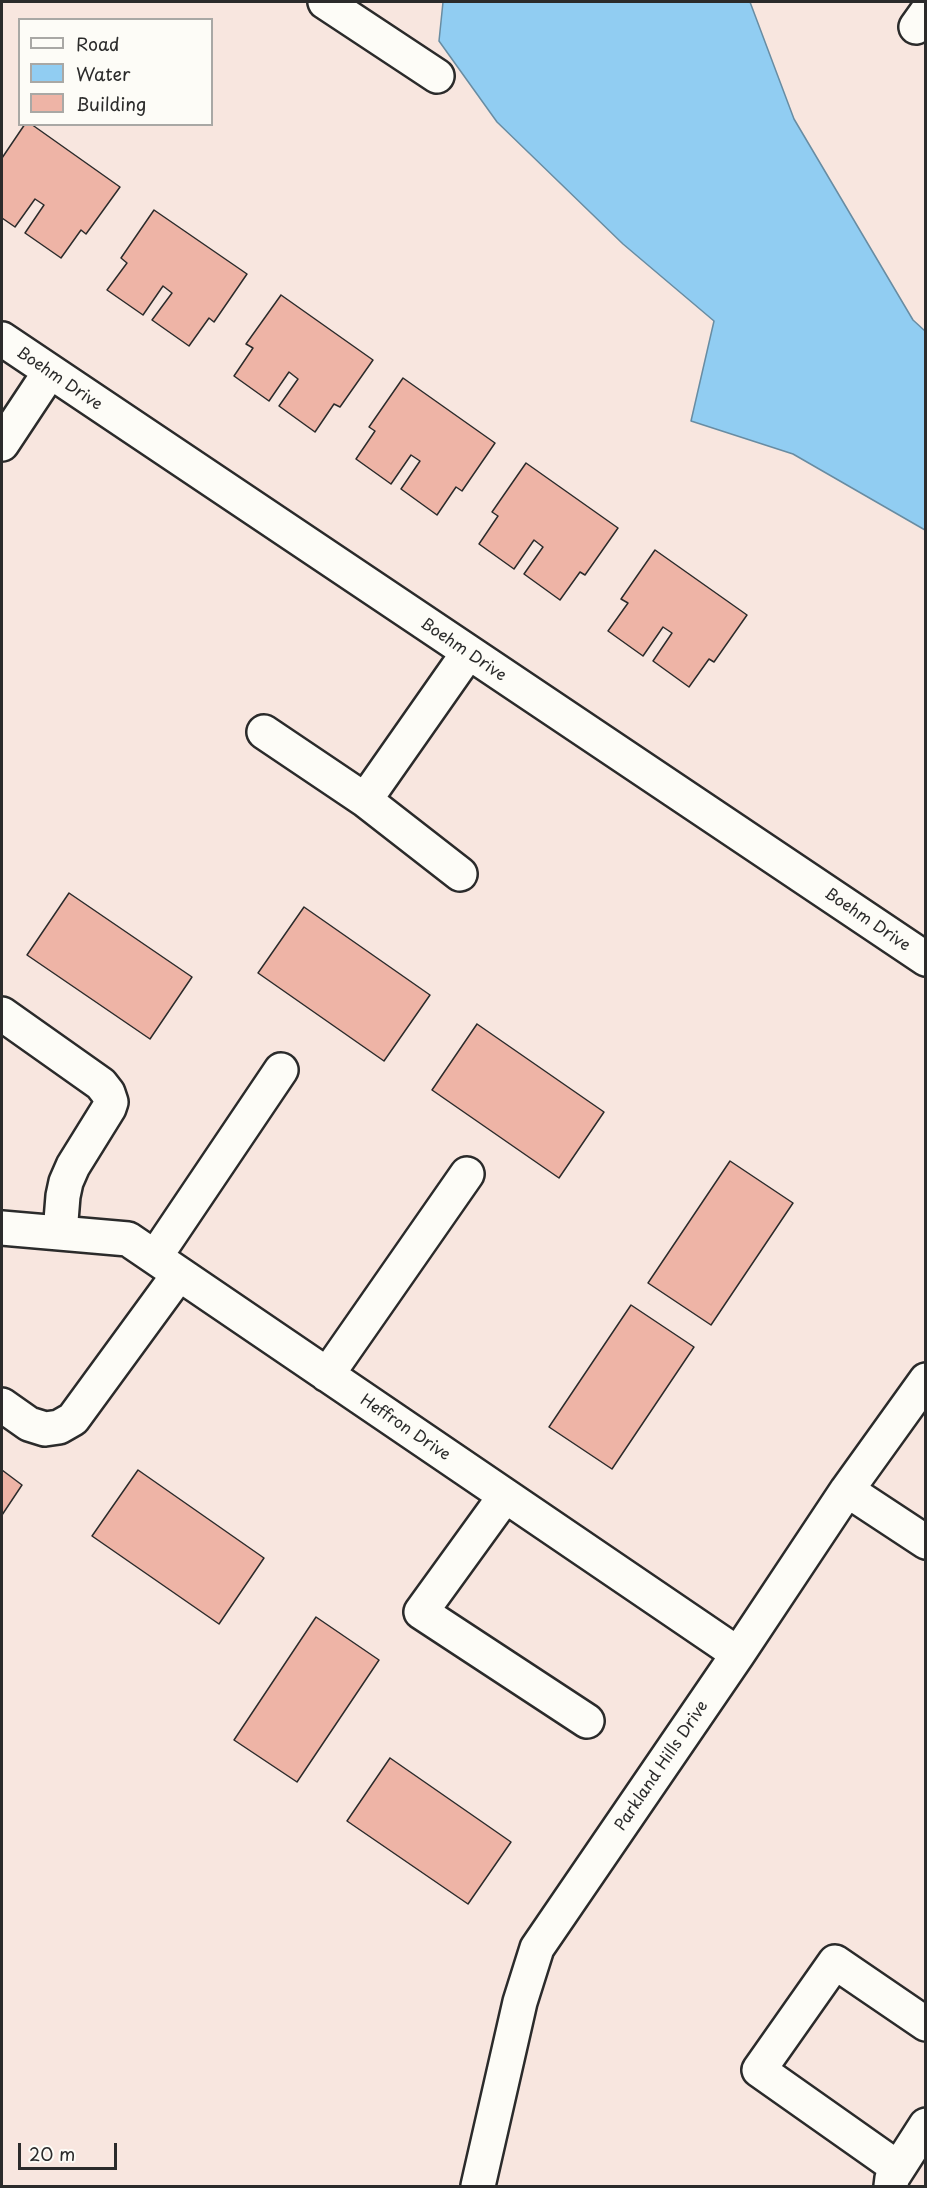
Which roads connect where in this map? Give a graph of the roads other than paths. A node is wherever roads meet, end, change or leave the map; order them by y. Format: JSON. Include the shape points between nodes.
{"nodes":[{"id":1,"x":326,"y":2,"type":"edge"},
{"id":2,"x":437,"y":76,"type":"dead end"},
{"id":3,"x":2,"y":339,"type":"edge"},
{"id":4,"x":49,"y":373,"type":"junction"},
{"id":5,"x":2,"y":444,"type":"edge"},
{"id":6,"x":468,"y":653,"type":"junction"},
{"id":7,"x":264,"y":732,"type":"dead end"},
{"id":8,"x":365,"y":800,"type":"junction"},
{"id":9,"x":460,"y":874,"type":"dead end"},
{"id":10,"x":926,"y":959,"type":"edge"},
{"id":11,"x":2,"y":1014,"type":"edge"},
{"id":12,"x":281,"y":1070,"type":"dead end"},
{"id":13,"x":467,"y":1174,"type":"dead end"},
{"id":14,"x":2,"y":1228,"type":"edge"},
{"id":15,"x":60,"y":1233,"type":"junction"},
{"id":16,"x":167,"y":1265,"type":"junction"},
{"id":17,"x":327,"y":1375,"type":"junction"},
{"id":18,"x":926,"y":1380,"type":"edge"},
{"id":19,"x":2,"y":1405,"type":"edge"},
{"id":20,"x":847,"y":1490,"type":"junction"},
{"id":21,"x":505,"y":1496,"type":"junction"},
{"id":22,"x":926,"y":1542,"type":"edge"},
{"id":23,"x":738,"y":1654,"type":"junction"},
{"id":24,"x":587,"y":1721,"type":"dead end"},
{"id":25,"x":926,"y":2024,"type":"edge"},
{"id":26,"x":926,"y":2125,"type":"edge"},
{"id":27,"x":895,"y":2177,"type":"edge"},
{"id":28,"x":477,"y":2187,"type":"edge"}],
"edges":[{"from":1,"to":2,"type":"street"},
{"from":3,"to":4,"type":"street","name":"Boehm Drive"},
{"from":4,"to":5,"type":"street"},
{"from":4,"to":6,"type":"street","name":"Boehm Drive"},
{"from":6,"to":8,"type":"street"},
{"from":6,"to":10,"type":"street","name":"Boehm Drive"},
{"from":7,"to":8,"type":"street"},
{"from":8,"to":9,"type":"street"},
{"from":11,"to":15,"type":"street","via":[[101,1084],[111,1102],[66,1182]]},
{"from":12,"to":16,"type":"street"},
{"from":13,"to":17,"type":"street"},
{"from":14,"to":15,"type":"street","name":"Heffron Drive"},
{"from":15,"to":16,"type":"street","name":"Heffron Drive","via":[[128,1239]]},
{"from":16,"to":17,"type":"street","name":"Heffron Drive"},
{"from":16,"to":19,"type":"street","via":[[73,1419],[45,1429],[29,1424]]},
{"from":17,"to":21,"type":"street","name":"Heffron Drive"},
{"from":18,"to":20,"type":"street","name":"Parkland Hills Drive"},
{"from":20,"to":22,"type":"street"},
{"from":20,"to":23,"type":"street","name":"Parkland Hills Drive"},
{"from":21,"to":23,"type":"street","name":"Heffron Drive"},
{"from":21,"to":24,"type":"street","via":[[421,1611]]},
{"from":23,"to":28,"type":"street","name":"Parkland Hills Drive","via":[[537,1948],[520,2002]]},
{"from":25,"to":27,"type":"street","via":[[835,1962],[759,2070]]},
{"from":26,"to":27,"type":"street"}]}
